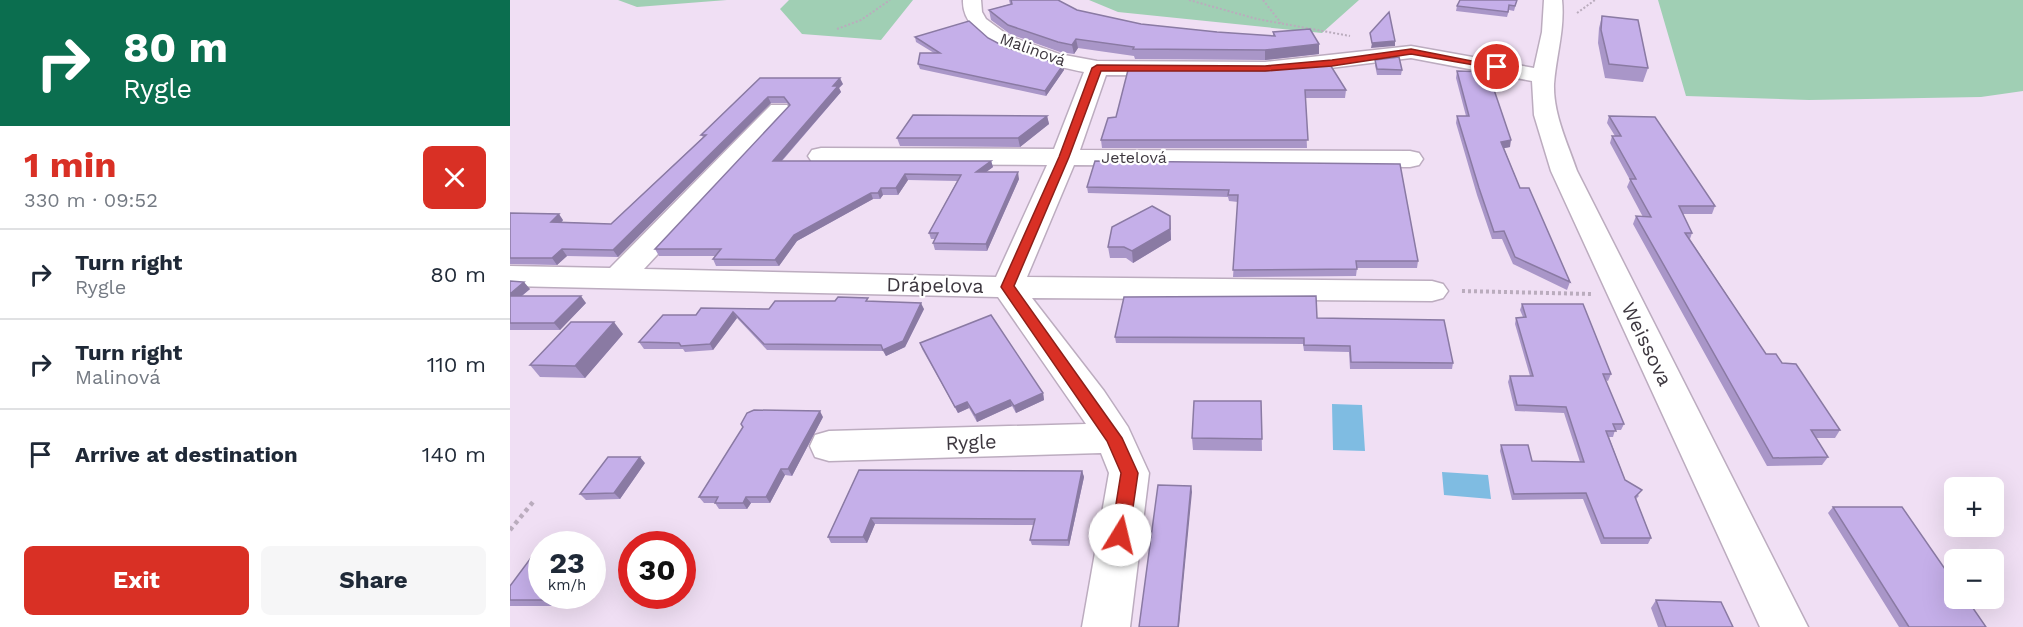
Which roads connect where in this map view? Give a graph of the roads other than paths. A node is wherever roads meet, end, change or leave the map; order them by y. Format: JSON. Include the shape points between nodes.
{"nodes":[{"id":1,"x":972,"y":0,"type":"edge"},
{"id":2,"x":1553,"y":0,"type":"edge"},
{"id":3,"x":1547,"y":64,"type":"junction"},
{"id":4,"x":1097,"y":68,"type":"junction"},
{"id":5,"x":779,"y":110,"type":"dead end"},
{"id":6,"x":821,"y":156,"type":"dead end"},
{"id":7,"x":1064,"y":157,"type":"junction"},
{"id":8,"x":1410,"y":159,"type":"dead end"},
{"id":9,"x":510,"y":276,"type":"edge"},
{"id":10,"x":619,"y":277,"type":"junction"},
{"id":11,"x":1007,"y":287,"type":"junction"},
{"id":12,"x":1432,"y":291,"type":"road end"},
{"id":13,"x":1114,"y":438,"type":"junction"},
{"id":14,"x":829,"y":446,"type":"dead end"},
{"id":15,"x":1106,"y":627,"type":"edge"},
{"id":16,"x":1784,"y":627,"type":"edge"}],
"edges":[{"from":1,"to":4,"type":"street","name":"Malinová","via":[[972,12],[979,23],[1002,40],[1054,60]]},
{"from":2,"to":3,"type":"street","name":"Weissova","via":[[1556,17]]},
{"from":3,"to":4,"type":"street","name":"Malinová","via":[[1411,52],[1265,69]]},
{"from":3,"to":16,"type":"street","name":"Weissova","via":[[1543,98],[1564,171]]},
{"from":4,"to":7,"type":"street"},
{"from":5,"to":10,"type":"street"},
{"from":6,"to":7,"type":"street","name":"Jetelová"},
{"from":7,"to":8,"type":"street","name":"Jetelová"},
{"from":7,"to":11,"type":"street"},
{"from":9,"to":10,"type":"street","name":"Drápelova"},
{"from":10,"to":11,"type":"street","name":"Drápelova"},
{"from":11,"to":12,"type":"street","name":"Drápelova"},
{"from":11,"to":13,"type":"street"},
{"from":13,"to":14,"type":"street","name":"Rygle"},
{"from":13,"to":15,"type":"street","via":[[1130,473]]}]}
